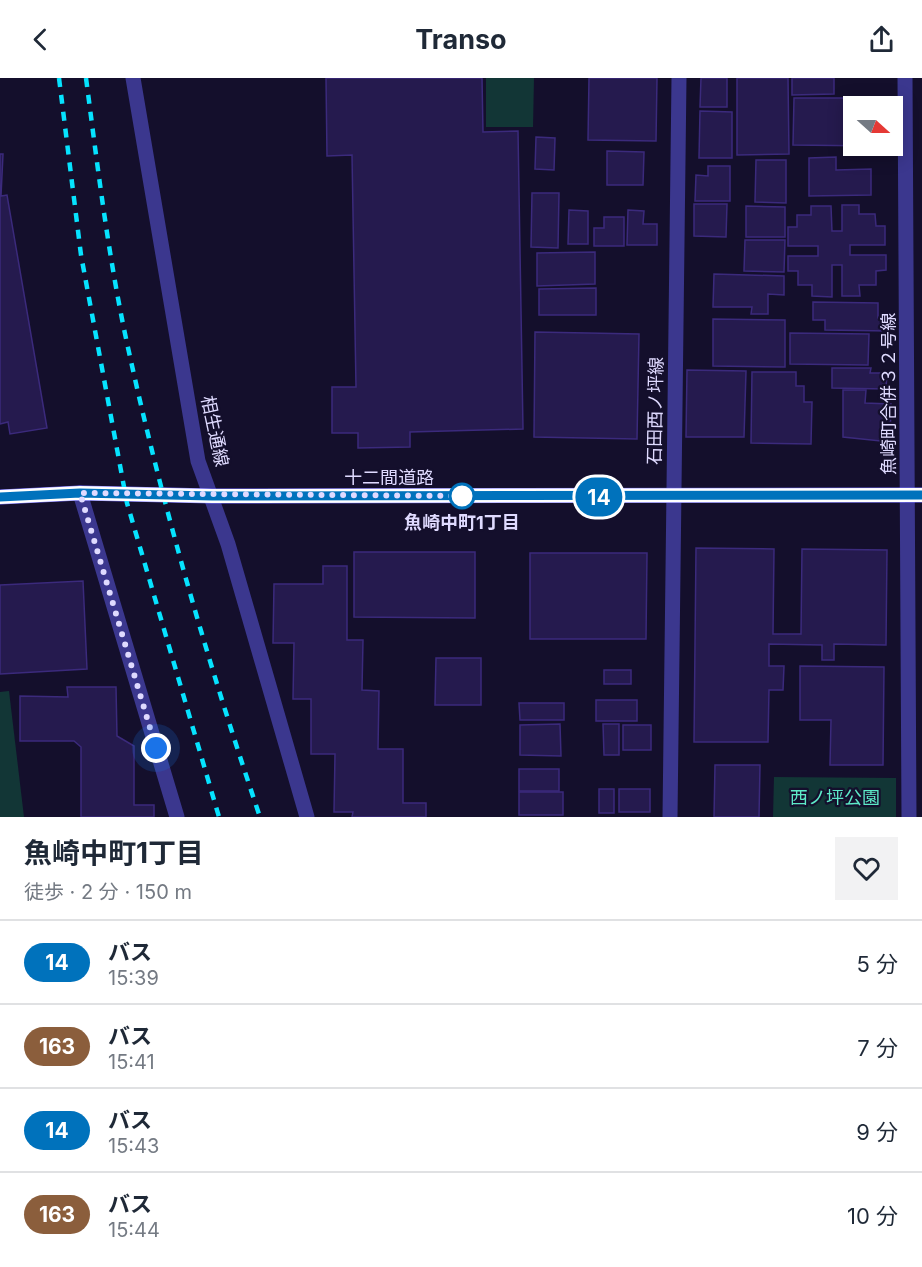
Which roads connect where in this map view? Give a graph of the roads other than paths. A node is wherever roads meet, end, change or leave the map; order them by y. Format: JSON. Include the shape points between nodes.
{"nodes":[{"id":1,"x":133,"y":78,"type":"edge"},
{"id":2,"x":680,"y":78,"type":"edge"},
{"id":3,"x":905,"y":78,"type":"edge"},
{"id":4,"x":80,"y":493,"type":"junction"},
{"id":5,"x":915,"y":495,"type":"edge"},
{"id":6,"x":212,"y":496,"type":"junction"},
{"id":7,"x":0,"y":497,"type":"edge"},
{"id":8,"x":673,"y":497,"type":"junction"},
{"id":9,"x":177,"y":817,"type":"edge"},
{"id":10,"x":307,"y":817,"type":"edge"},
{"id":11,"x":670,"y":817,"type":"edge"},
{"id":12,"x":909,"y":817,"type":"edge"}],
"edges":[{"from":1,"to":6,"type":"street","name":"相生通線","via":[[198,460]]},
{"from":2,"to":8,"type":"street","name":"石田西ノ坪線"},
{"from":3,"to":5,"type":"street","name":"魚崎町合併３２号線"},
{"from":4,"to":6,"type":"street","name":"十二間道路"},
{"from":4,"to":7,"type":"street","name":"十二間道路"},
{"from":4,"to":9,"type":"street"},
{"from":5,"to":8,"type":"street","name":"十二間道路"},
{"from":5,"to":12,"type":"street","name":"魚崎町合併３２号線"},
{"from":6,"to":8,"type":"street","name":"十二間道路"},
{"from":6,"to":10,"type":"street","name":"相生通線"},
{"from":8,"to":11,"type":"street","name":"石田西ノ坪線"}]}
